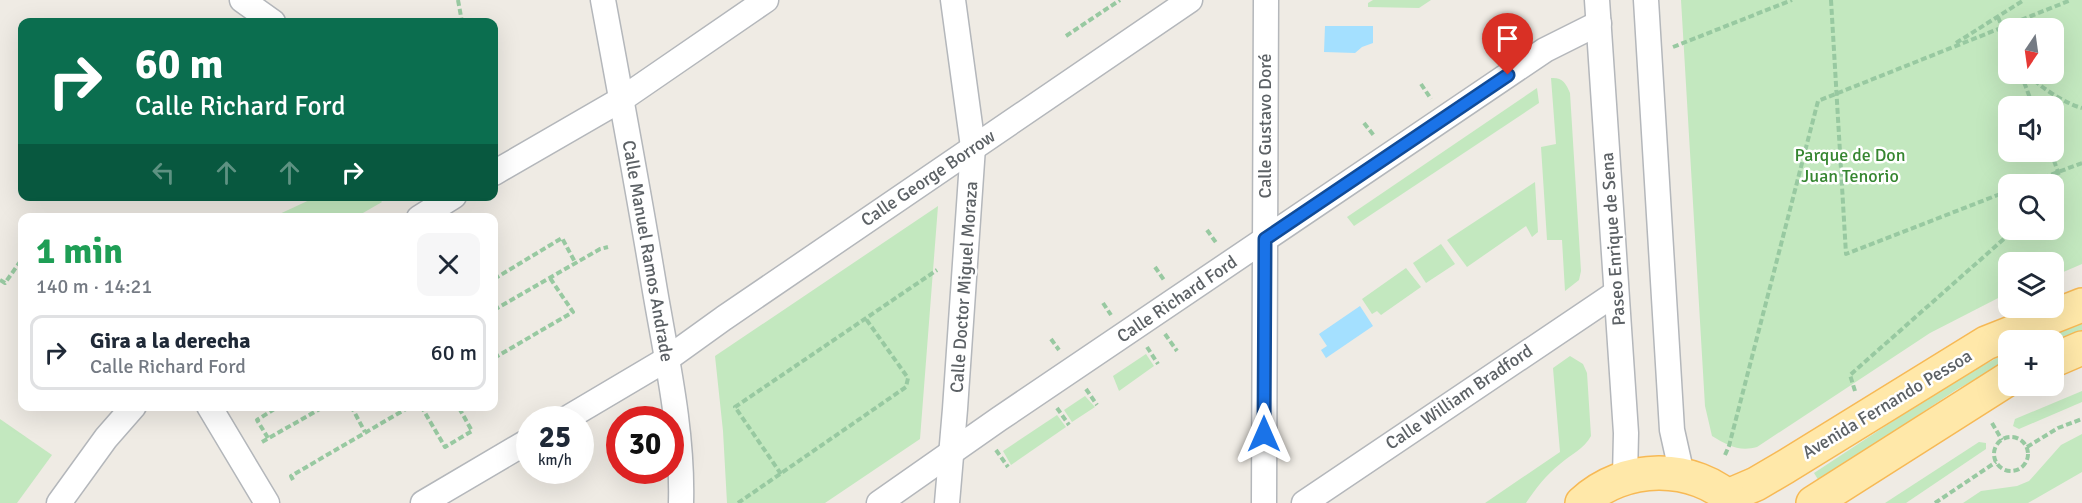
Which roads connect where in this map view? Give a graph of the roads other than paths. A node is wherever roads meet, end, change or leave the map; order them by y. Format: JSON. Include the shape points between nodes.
{"nodes":[{"id":1,"x":242,"y":0,"type":"edge"},
{"id":2,"x":603,"y":0,"type":"edge"},
{"id":3,"x":766,"y":0,"type":"edge"},
{"id":4,"x":952,"y":0,"type":"edge"},
{"id":5,"x":1190,"y":0,"type":"edge"},
{"id":6,"x":1266,"y":0,"type":"edge"},
{"id":7,"x":1646,"y":0,"type":"edge"},
{"id":8,"x":1598,"y":11,"type":"edge"},
{"id":9,"x":267,"y":18,"type":"edge"},
{"id":10,"x":622,"y":99,"type":"junction"},
{"id":11,"x":973,"y":147,"type":"junction"},
{"id":12,"x":498,"y":171,"type":"edge"},
{"id":13,"x":446,"y":201,"type":"edge"},
{"id":14,"x":427,"y":213,"type":"edge"},
{"id":15,"x":1265,"y":239,"type":"junction"},
{"id":16,"x":1616,"y":293,"type":"junction"},
{"id":17,"x":2082,"y":305,"type":"edge"},
{"id":18,"x":2082,"y":348,"type":"edge"},
{"id":19,"x":2064,"y":356,"type":"edge"},
{"id":20,"x":667,"y":359,"type":"junction"},
{"id":21,"x":1998,"y":385,"type":"edge"},
{"id":22,"x":588,"y":406,"type":"edge"},
{"id":23,"x":130,"y":411,"type":"edge"},
{"id":24,"x":212,"y":411,"type":"edge"},
{"id":25,"x":516,"y":448,"type":"edge"},
{"id":26,"x":951,"y":454,"type":"junction"},
{"id":27,"x":1682,"y":475,"type":"junction"},
{"id":28,"x":1625,"y":477,"type":"junction"},
{"id":29,"x":1732,"y":500,"type":"edge"},
{"id":30,"x":59,"y":503,"type":"edge"},
{"id":31,"x":267,"y":503,"type":"edge"},
{"id":32,"x":423,"y":503,"type":"edge"},
{"id":33,"x":681,"y":503,"type":"edge"},
{"id":34,"x":879,"y":503,"type":"edge"},
{"id":35,"x":947,"y":503,"type":"edge"},
{"id":36,"x":1264,"y":503,"type":"edge"},
{"id":37,"x":1304,"y":503,"type":"edge"},
{"id":38,"x":1582,"y":503,"type":"edge"},
{"id":39,"x":1813,"y":503,"type":"edge"}],
"edges":[{"from":1,"to":9,"type":"street"},
{"from":2,"to":10,"type":"street","name":"Calle Manuel Ramos Andrade"},
{"from":3,"to":10,"type":"street"},
{"from":4,"to":11,"type":"street","name":"Calle Doctor Miguel Moraza"},
{"from":5,"to":11,"type":"street","name":"Calle George Borrow"},
{"from":6,"to":15,"type":"street","name":"Calle Gustavo Doré"},
{"from":7,"to":27,"type":"street","via":[[1672,430]]},
{"from":8,"to":15,"type":"street","name":"Calle Richard Ford"},
{"from":8,"to":16,"type":"street","name":"Paseo Enrique de Sena"},
{"from":10,"to":12,"type":"street"},
{"from":10,"to":20,"type":"street","name":"Calle Manuel Ramos Andrade"},
{"from":11,"to":20,"type":"street","name":"Calle George Borrow"},
{"from":11,"to":26,"type":"street","name":"Calle Doctor Miguel Moraza"},
{"from":13,"to":14,"type":"street"},
{"from":15,"to":26,"type":"street","name":"Calle Richard Ford"},
{"from":15,"to":36,"type":"street","name":"Calle Gustavo Doré"},
{"from":16,"to":28,"type":"street","name":"Paseo Enrique de Sena","via":[[1626,433]]},
{"from":16,"to":37,"type":"street","name":"Calle William Bradford"},
{"from":17,"to":29,"type":"main road","name":"Avenida Fernando Pessoa","via":[[1986,344]]},
{"from":18,"to":19,"type":"main road"},
{"from":20,"to":22,"type":"street","name":"Calle George Borrow"},
{"from":20,"to":33,"type":"street","name":"Calle Manuel Ramos Andrade","via":[[675,408]]},
{"from":21,"to":39,"type":"main road"},
{"from":23,"to":30,"type":"street"},
{"from":24,"to":31,"type":"street"},
{"from":25,"to":32,"type":"street"},
{"from":26,"to":34,"type":"street","name":"Calle Richard Ford"},
{"from":26,"to":35,"type":"street","name":"Calle Doctor Miguel Moraza"},
{"from":27,"to":28,"type":"main road","via":[[1653,473]]},
{"from":27,"to":29,"type":"main road"},
{"from":28,"to":38,"type":"main road","via":[[1593,492]]}]}
